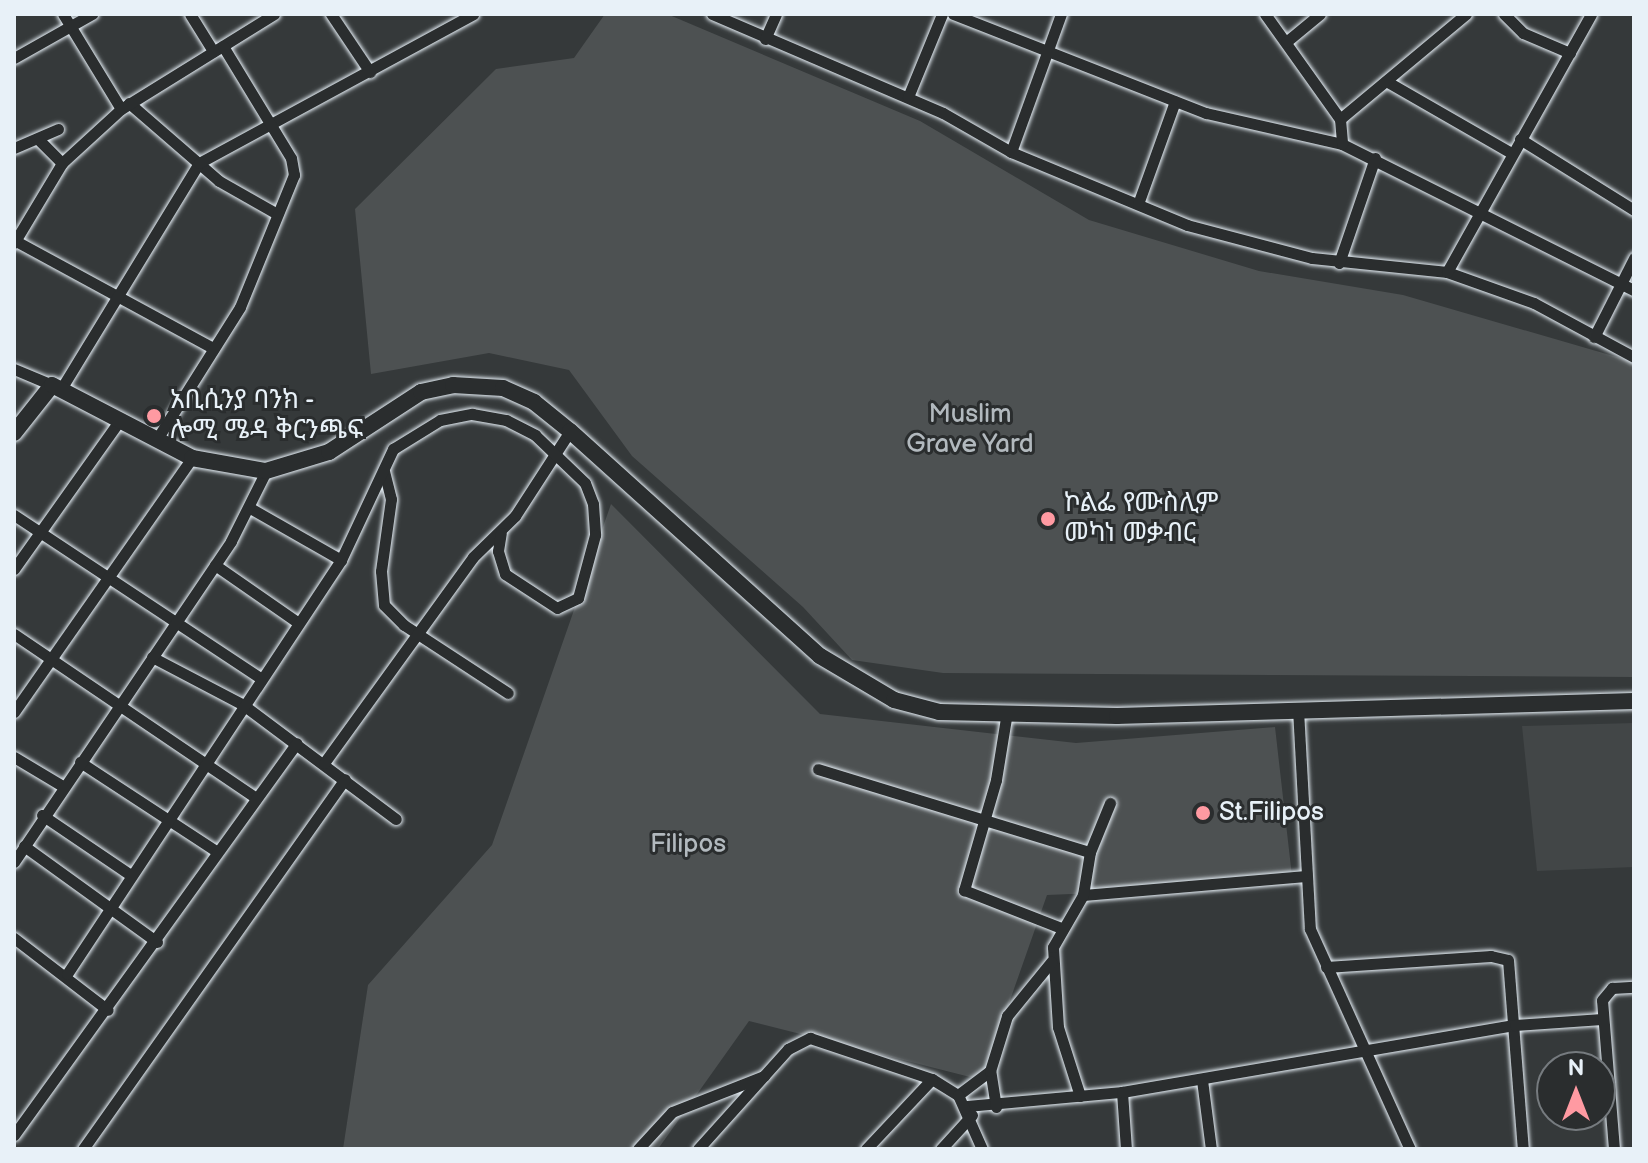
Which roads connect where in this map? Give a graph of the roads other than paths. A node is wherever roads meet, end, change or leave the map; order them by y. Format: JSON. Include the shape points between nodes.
{"nodes":[{"id":1,"x":63,"y":14,"type":"edge"},
{"id":2,"x":92,"y":14,"type":"edge"},
{"id":3,"x":190,"y":14,"type":"edge"},
{"id":4,"x":274,"y":14,"type":"edge"},
{"id":5,"x":331,"y":14,"type":"edge"},
{"id":6,"x":473,"y":14,"type":"edge"},
{"id":7,"x":712,"y":14,"type":"edge"},
{"id":8,"x":776,"y":14,"type":"edge"},
{"id":9,"x":942,"y":14,"type":"edge"},
{"id":10,"x":953,"y":14,"type":"edge"},
{"id":11,"x":1061,"y":14,"type":"edge"},
{"id":12,"x":1265,"y":14,"type":"edge"},
{"id":13,"x":1320,"y":14,"type":"edge"},
{"id":14,"x":1466,"y":14,"type":"edge"},
{"id":15,"x":1504,"y":14,"type":"edge"},
{"id":16,"x":1591,"y":14,"type":"edge"},
{"id":17,"x":458,"y":18,"type":"edge"},
{"id":18,"x":71,"y":26,"type":"junction"},
{"id":19,"x":765,"y":39,"type":"junction"},
{"id":20,"x":1286,"y":42,"type":"junction"},
{"id":21,"x":218,"y":48,"type":"junction"},
{"id":22,"x":1051,"y":52,"type":"junction"},
{"id":23,"x":1570,"y":53,"type":"junction"},
{"id":24,"x":14,"y":58,"type":"edge"},
{"id":25,"x":370,"y":72,"type":"junction"},
{"id":26,"x":1386,"y":81,"type":"junction"},
{"id":27,"x":908,"y":97,"type":"junction"},
{"id":28,"x":1175,"y":101,"type":"junction"},
{"id":29,"x":125,"y":106,"type":"junction"},
{"id":30,"x":1340,"y":119,"type":"junction"},
{"id":31,"x":267,"y":122,"type":"junction"},
{"id":32,"x":58,"y":129,"type":"dead end"},
{"id":33,"x":38,"y":139,"type":"junction"},
{"id":34,"x":1520,"y":139,"type":"junction"},
{"id":35,"x":1342,"y":144,"type":"junction"},
{"id":36,"x":14,"y":148,"type":"edge"},
{"id":37,"x":1011,"y":152,"type":"junction"},
{"id":38,"x":1511,"y":153,"type":"junction"},
{"id":39,"x":1375,"y":158,"type":"junction"},
{"id":40,"x":62,"y":163,"type":"junction"},
{"id":41,"x":199,"y":163,"type":"junction"},
{"id":42,"x":1138,"y":204,"type":"junction"},
{"id":43,"x":1634,"y":210,"type":"edge"},
{"id":44,"x":277,"y":214,"type":"junction"},
{"id":45,"x":1479,"y":216,"type":"junction"},
{"id":46,"x":14,"y":241,"type":"edge"},
{"id":47,"x":1634,"y":258,"type":"edge"},
{"id":48,"x":1339,"y":263,"type":"junction"},
{"id":49,"x":1447,"y":272,"type":"junction"},
{"id":50,"x":1620,"y":283,"type":"junction"},
{"id":51,"x":1634,"y":290,"type":"edge"},
{"id":52,"x":116,"y":296,"type":"junction"},
{"id":53,"x":1594,"y":337,"type":"junction"},
{"id":54,"x":213,"y":348,"type":"junction"},
{"id":55,"x":1634,"y":357,"type":"edge"},
{"id":56,"x":14,"y":369,"type":"edge"},
{"id":57,"x":56,"y":387,"type":"junction"},
{"id":58,"x":119,"y":421,"type":"junction"},
{"id":59,"x":570,"y":431,"type":"junction"},
{"id":60,"x":14,"y":433,"type":"edge"},
{"id":61,"x":157,"y":439,"type":"junction"},
{"id":62,"x":557,"y":454,"type":"junction"},
{"id":63,"x":192,"y":458,"type":"junction"},
{"id":64,"x":266,"y":471,"type":"junction"},
{"id":65,"x":384,"y":471,"type":"junction"},
{"id":66,"x":250,"y":508,"type":"junction"},
{"id":67,"x":14,"y":515,"type":"edge"},
{"id":68,"x":39,"y":531,"type":"junction"},
{"id":69,"x":501,"y":533,"type":"junction"},
{"id":70,"x":341,"y":560,"type":"junction"},
{"id":71,"x":215,"y":565,"type":"junction"},
{"id":72,"x":14,"y":569,"type":"edge"},
{"id":73,"x":108,"y":576,"type":"junction"},
{"id":74,"x":177,"y":617,"type":"junction"},
{"id":75,"x":297,"y":622,"type":"junction"},
{"id":76,"x":14,"y":634,"type":"edge"},
{"id":77,"x":419,"y":634,"type":"junction"},
{"id":78,"x":152,"y":657,"type":"junction"},
{"id":79,"x":50,"y":660,"type":"junction"},
{"id":80,"x":259,"y":677,"type":"junction"},
{"id":81,"x":508,"y":693,"type":"dead end"},
{"id":82,"x":1634,"y":701,"type":"edge"},
{"id":83,"x":116,"y":703,"type":"junction"},
{"id":84,"x":242,"y":704,"type":"junction"},
{"id":85,"x":1298,"y":709,"type":"junction"},
{"id":86,"x":14,"y":712,"type":"edge"},
{"id":87,"x":1006,"y":718,"type":"junction"},
{"id":88,"x":297,"y":743,"type":"junction"},
{"id":89,"x":14,"y":757,"type":"edge"},
{"id":90,"x":80,"y":762,"type":"junction"},
{"id":91,"x":205,"y":763,"type":"junction"},
{"id":92,"x":324,"y":763,"type":"junction"},
{"id":93,"x":818,"y":769,"type":"dead end"},
{"id":94,"x":345,"y":779,"type":"junction"},
{"id":95,"x":61,"y":785,"type":"junction"},
{"id":96,"x":256,"y":798,"type":"junction"},
{"id":97,"x":1110,"y":803,"type":"dead end"},
{"id":98,"x":42,"y":815,"type":"junction"},
{"id":99,"x":396,"y":819,"type":"dead end"},
{"id":100,"x":167,"y":821,"type":"junction"},
{"id":101,"x":986,"y":821,"type":"junction"},
{"id":102,"x":24,"y":846,"type":"junction"},
{"id":103,"x":216,"y":851,"type":"junction"},
{"id":104,"x":1090,"y":852,"type":"junction"},
{"id":105,"x":14,"y":862,"type":"edge"},
{"id":106,"x":129,"y":874,"type":"junction"},
{"id":107,"x":1303,"y":876,"type":"junction"},
{"id":108,"x":1083,"y":895,"type":"junction"},
{"id":109,"x":110,"y":906,"type":"junction"},
{"id":110,"x":1061,"y":928,"type":"junction"},
{"id":111,"x":14,"y":938,"type":"edge"},
{"id":112,"x":157,"y":942,"type":"junction"},
{"id":113,"x":1051,"y":962,"type":"junction"},
{"id":114,"x":1326,"y":967,"type":"junction"},
{"id":115,"x":67,"y":974,"type":"junction"},
{"id":116,"x":1634,"y":987,"type":"edge"},
{"id":117,"x":108,"y":1010,"type":"junction"},
{"id":118,"x":1602,"y":1019,"type":"junction"},
{"id":119,"x":1515,"y":1025,"type":"junction"},
{"id":120,"x":1364,"y":1049,"type":"junction"},
{"id":121,"x":990,"y":1071,"type":"junction"},
{"id":122,"x":773,"y":1073,"type":"junction"},
{"id":123,"x":932,"y":1079,"type":"junction"},
{"id":124,"x":1202,"y":1080,"type":"junction"},
{"id":125,"x":1122,"y":1092,"type":"junction"},
{"id":126,"x":958,"y":1095,"type":"junction"},
{"id":127,"x":1080,"y":1096,"type":"junction"},
{"id":128,"x":996,"y":1107,"type":"junction"},
{"id":129,"x":969,"y":1110,"type":"junction"},
{"id":130,"x":14,"y":1135,"type":"edge"},
{"id":131,"x":83,"y":1149,"type":"edge"},
{"id":132,"x":638,"y":1149,"type":"edge"},
{"id":133,"x":698,"y":1149,"type":"edge"},
{"id":134,"x":866,"y":1149,"type":"edge"},
{"id":135,"x":941,"y":1149,"type":"edge"},
{"id":136,"x":982,"y":1149,"type":"edge"},
{"id":137,"x":1126,"y":1149,"type":"edge"},
{"id":138,"x":1211,"y":1149,"type":"edge"},
{"id":139,"x":1410,"y":1149,"type":"edge"},
{"id":140,"x":1523,"y":1149,"type":"edge"},
{"id":141,"x":1614,"y":1149,"type":"edge"}],
"edges":[{"from":1,"to":18,"type":"street"},
{"from":2,"to":18,"type":"street"},
{"from":3,"to":21,"type":"street"},
{"from":4,"to":21,"type":"street"},
{"from":5,"to":25,"type":"street"},
{"from":6,"to":17,"type":"street"},
{"from":7,"to":19,"type":"street"},
{"from":8,"to":19,"type":"street"},
{"from":9,"to":27,"type":"street"},
{"from":10,"to":22,"type":"street"},
{"from":11,"to":22,"type":"street"},
{"from":12,"to":20,"type":"street"},
{"from":13,"to":20,"type":"street"},
{"from":14,"to":26,"type":"street"},
{"from":15,"to":23,"type":"street","via":[[1523,33]]},
{"from":16,"to":23,"type":"street"},
{"from":17,"to":25,"type":"street"},
{"from":18,"to":24,"type":"street"},
{"from":18,"to":29,"type":"street"},
{"from":19,"to":27,"type":"street"},
{"from":20,"to":30,"type":"street"},
{"from":21,"to":29,"type":"street"},
{"from":21,"to":31,"type":"street"},
{"from":22,"to":28,"type":"street"},
{"from":22,"to":37,"type":"street"},
{"from":23,"to":34,"type":"street"},
{"from":25,"to":31,"type":"street"},
{"from":26,"to":30,"type":"street"},
{"from":26,"to":38,"type":"street"},
{"from":27,"to":37,"type":"street"},
{"from":28,"to":35,"type":"street","via":[[1272,133]]},
{"from":28,"to":42,"type":"street"},
{"from":29,"to":40,"type":"street"},
{"from":29,"to":41,"type":"street"},
{"from":30,"to":35,"type":"street"},
{"from":31,"to":41,"type":"street"},
{"from":31,"to":44,"type":"street","via":[[295,169]]},
{"from":32,"to":33,"type":"street"},
{"from":33,"to":36,"type":"street"},
{"from":33,"to":40,"type":"street"},
{"from":34,"to":38,"type":"street"},
{"from":34,"to":43,"type":"street"},
{"from":35,"to":39,"type":"street"},
{"from":37,"to":42,"type":"street"},
{"from":38,"to":45,"type":"street"},
{"from":39,"to":45,"type":"street"},
{"from":39,"to":48,"type":"street"},
{"from":40,"to":46,"type":"street"},
{"from":41,"to":44,"type":"street","via":[[236,193]]},
{"from":41,"to":52,"type":"street"},
{"from":42,"to":48,"type":"street","via":[[1221,236]]},
{"from":44,"to":54,"type":"street","via":[[240,307]]},
{"from":45,"to":49,"type":"street"},
{"from":45,"to":50,"type":"street"},
{"from":46,"to":52,"type":"street"},
{"from":47,"to":50,"type":"street"},
{"from":48,"to":49,"type":"street"},
{"from":49,"to":53,"type":"street","via":[[1524,299]]},
{"from":50,"to":51,"type":"street"},
{"from":50,"to":53,"type":"street"},
{"from":52,"to":54,"type":"street"},
{"from":52,"to":57,"type":"street"},
{"from":53,"to":55,"type":"street"},
{"from":54,"to":61,"type":"street"},
{"from":56,"to":57,"type":"street"},
{"from":57,"to":58,"type":"street"},
{"from":57,"to":60,"type":"street"},
{"from":58,"to":61,"type":"street"},
{"from":58,"to":68,"type":"street"},
{"from":59,"to":62,"type":"street"},
{"from":59,"to":64,"type":"street","via":[[519,394],[453,385],[404,399],[329,452]]},
{"from":59,"to":87,"type":"street","via":[[839,670],[912,705]]},
{"from":61,"to":63,"type":"street"},
{"from":62,"to":65,"type":"street","via":[[506,420],[472,414],[440,420],[407,439],[393,449]]},
{"from":62,"to":69,"type":"street"},
{"from":62,"to":69,"type":"street","via":[[585,483],[593,504],[595,535],[578,598],[557,608],[505,574],[498,551]]},
{"from":63,"to":64,"type":"street"},
{"from":63,"to":73,"type":"street"},
{"from":64,"to":66,"type":"street"},
{"from":65,"to":70,"type":"street"},
{"from":65,"to":77,"type":"street","via":[[391,499],[382,597],[388,611]]},
{"from":66,"to":70,"type":"street"},
{"from":66,"to":71,"type":"street"},
{"from":67,"to":68,"type":"street"},
{"from":68,"to":72,"type":"street"},
{"from":68,"to":73,"type":"street"},
{"from":69,"to":77,"type":"street","via":[[473,557]]},
{"from":70,"to":75,"type":"street"},
{"from":71,"to":74,"type":"street"},
{"from":71,"to":75,"type":"street"},
{"from":73,"to":74,"type":"street"},
{"from":73,"to":79,"type":"street"},
{"from":74,"to":78,"type":"street"},
{"from":74,"to":80,"type":"street"},
{"from":75,"to":80,"type":"street"},
{"from":76,"to":79,"type":"street"},
{"from":77,"to":81,"type":"street"},
{"from":77,"to":92,"type":"street"},
{"from":78,"to":83,"type":"street"},
{"from":78,"to":84,"type":"street"},
{"from":79,"to":83,"type":"street"},
{"from":79,"to":86,"type":"street"},
{"from":80,"to":84,"type":"street"},
{"from":82,"to":85,"type":"street"},
{"from":83,"to":90,"type":"street"},
{"from":83,"to":91,"type":"street"},
{"from":84,"to":88,"type":"street"},
{"from":84,"to":91,"type":"street"},
{"from":85,"to":87,"type":"street"},
{"from":85,"to":107,"type":"street"},
{"from":87,"to":101,"type":"street"},
{"from":88,"to":92,"type":"street"},
{"from":88,"to":96,"type":"street"},
{"from":89,"to":95,"type":"street"},
{"from":90,"to":95,"type":"street"},
{"from":90,"to":100,"type":"street"},
{"from":91,"to":96,"type":"street"},
{"from":91,"to":100,"type":"street"},
{"from":92,"to":94,"type":"street"},
{"from":93,"to":101,"type":"street"},
{"from":94,"to":99,"type":"street"},
{"from":94,"to":131,"type":"street"},
{"from":95,"to":98,"type":"street"},
{"from":96,"to":103,"type":"street"},
{"from":97,"to":104,"type":"street"},
{"from":98,"to":102,"type":"street"},
{"from":98,"to":106,"type":"street"},
{"from":100,"to":103,"type":"street"},
{"from":100,"to":106,"type":"street"},
{"from":101,"to":104,"type":"street"},
{"from":101,"to":110,"type":"street","via":[[964,890]]},
{"from":102,"to":105,"type":"street"},
{"from":102,"to":109,"type":"street"},
{"from":103,"to":112,"type":"street"},
{"from":104,"to":108,"type":"street"},
{"from":106,"to":109,"type":"street"},
{"from":107,"to":108,"type":"street"},
{"from":107,"to":114,"type":"street","via":[[1310,929]]},
{"from":108,"to":110,"type":"street"},
{"from":109,"to":112,"type":"street"},
{"from":109,"to":115,"type":"street"},
{"from":110,"to":113,"type":"street"},
{"from":111,"to":115,"type":"street"},
{"from":112,"to":117,"type":"street"},
{"from":113,"to":121,"type":"street","via":[[1007,1016]]},
{"from":113,"to":127,"type":"street","via":[[1063,1054]]},
{"from":114,"to":119,"type":"street","via":[[1503,958],[1514,969]]},
{"from":114,"to":120,"type":"street"},
{"from":115,"to":117,"type":"street"},
{"from":116,"to":118,"type":"street","via":[[1607,991]]},
{"from":117,"to":130,"type":"street"},
{"from":118,"to":119,"type":"street"},
{"from":118,"to":141,"type":"street"},
{"from":119,"to":120,"type":"street"},
{"from":119,"to":140,"type":"street"},
{"from":120,"to":124,"type":"street"},
{"from":120,"to":139,"type":"street"},
{"from":121,"to":126,"type":"street"},
{"from":121,"to":128,"type":"street"},
{"from":122,"to":123,"type":"street","via":[[788,1049],[810,1038]]},
{"from":122,"to":132,"type":"street","via":[[672,1112]]},
{"from":122,"to":133,"type":"street","via":[[715,1124]]},
{"from":123,"to":126,"type":"street"},
{"from":123,"to":134,"type":"street"},
{"from":124,"to":125,"type":"street"},
{"from":124,"to":138,"type":"street"},
{"from":125,"to":127,"type":"street"},
{"from":125,"to":137,"type":"street"},
{"from":126,"to":129,"type":"street"},
{"from":127,"to":128,"type":"street"},
{"from":128,"to":129,"type":"street"},
{"from":129,"to":135,"type":"street"},
{"from":129,"to":136,"type":"street"}]}
